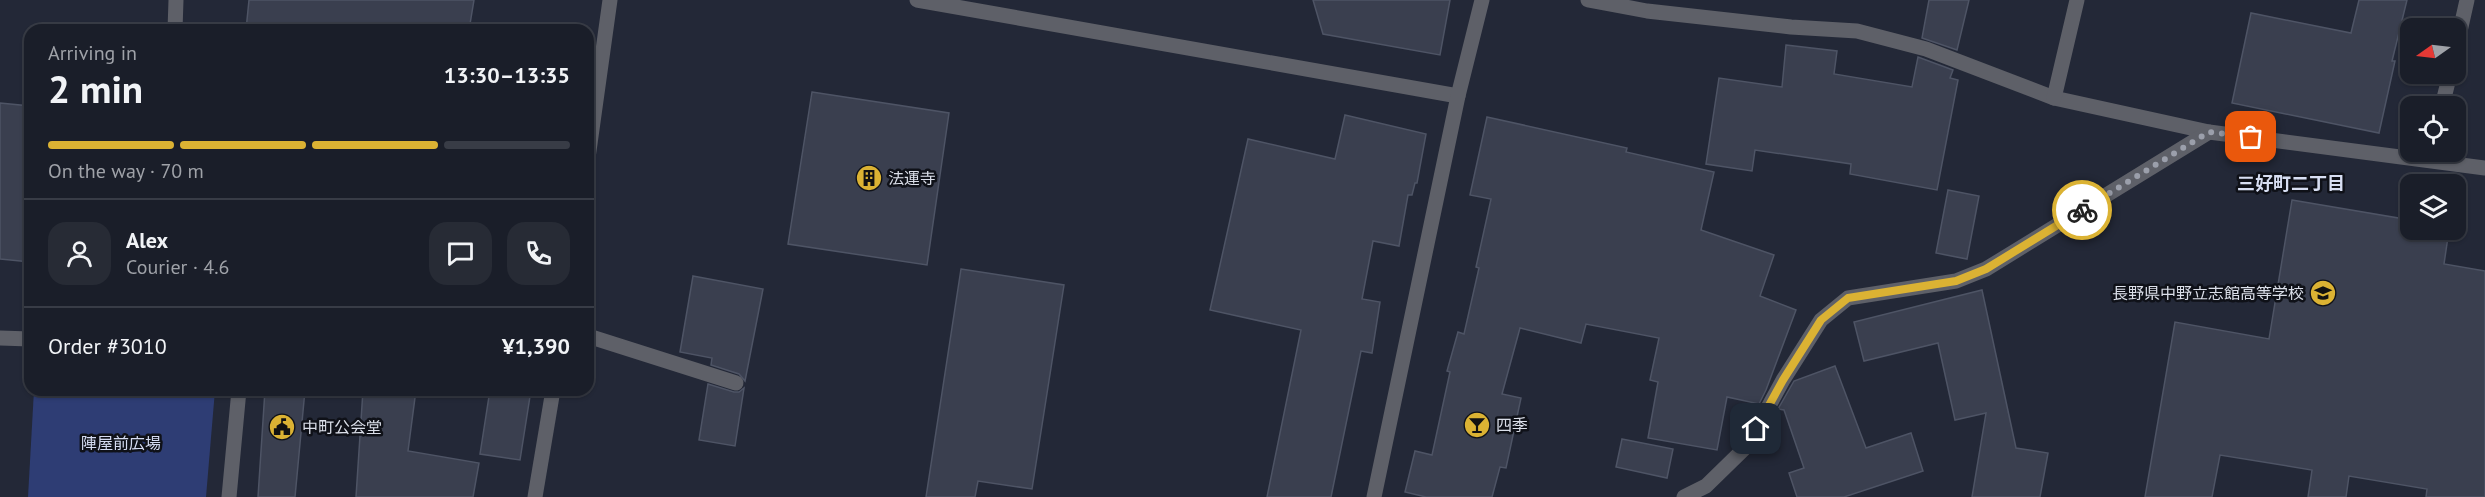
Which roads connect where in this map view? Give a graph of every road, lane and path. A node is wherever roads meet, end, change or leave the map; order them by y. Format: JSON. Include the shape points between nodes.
{"nodes":[{"id":1,"x":176,"y":0,"type":"edge"},
{"id":2,"x":610,"y":0,"type":"edge"},
{"id":3,"x":917,"y":0,"type":"edge"},
{"id":4,"x":1482,"y":0,"type":"edge"},
{"id":5,"x":1588,"y":0,"type":"edge"},
{"id":6,"x":2078,"y":0,"type":"edge"},
{"id":7,"x":2467,"y":0,"type":"edge"},
{"id":8,"x":2463,"y":18,"type":"edge"},
{"id":9,"x":174,"y":24,"type":"edge"},
{"id":10,"x":1458,"y":96,"type":"junction"},
{"id":11,"x":2054,"y":98,"type":"junction"},
{"id":12,"x":594,"y":115,"type":"edge"},
{"id":13,"x":2209,"y":132,"type":"junction"},
{"id":14,"x":2400,"y":154,"type":"edge"},
{"id":15,"x":2456,"y":162,"type":"edge"},
{"id":16,"x":2485,"y":168,"type":"edge"},
{"id":17,"x":0,"y":338,"type":"edge"},
{"id":18,"x":594,"y":338,"type":"edge"},
{"id":19,"x":24,"y":339,"type":"edge"},
{"id":20,"x":736,"y":383,"type":"dead end"},
{"id":21,"x":238,"y":396,"type":"edge"},
{"id":22,"x":553,"y":396,"type":"edge"},
{"id":23,"x":229,"y":497,"type":"edge"},
{"id":24,"x":535,"y":497,"type":"edge"},
{"id":25,"x":1374,"y":497,"type":"edge"},
{"id":26,"x":1684,"y":497,"type":"edge"}],
"edges":[{"from":1,"to":9,"type":"street"},
{"from":2,"to":12,"type":"street"},
{"from":3,"to":10,"type":"street"},
{"from":4,"to":10,"type":"street"},
{"from":5,"to":11,"type":"street","via":[[1791,27],[1857,31],[1926,49]]},
{"from":6,"to":11,"type":"street"},
{"from":7,"to":8,"type":"street"},
{"from":10,"to":25,"type":"street"},
{"from":11,"to":13,"type":"street"},
{"from":13,"to":14,"type":"street"},
{"from":13,"to":26,"type":"street","via":[[1986,269],[1956,281],[1848,298],[1821,320],[1747,446],[1706,486]]},
{"from":15,"to":16,"type":"street"},
{"from":17,"to":19,"type":"street"},
{"from":18,"to":20,"type":"street"},
{"from":21,"to":23,"type":"street"},
{"from":22,"to":24,"type":"street"}]}
